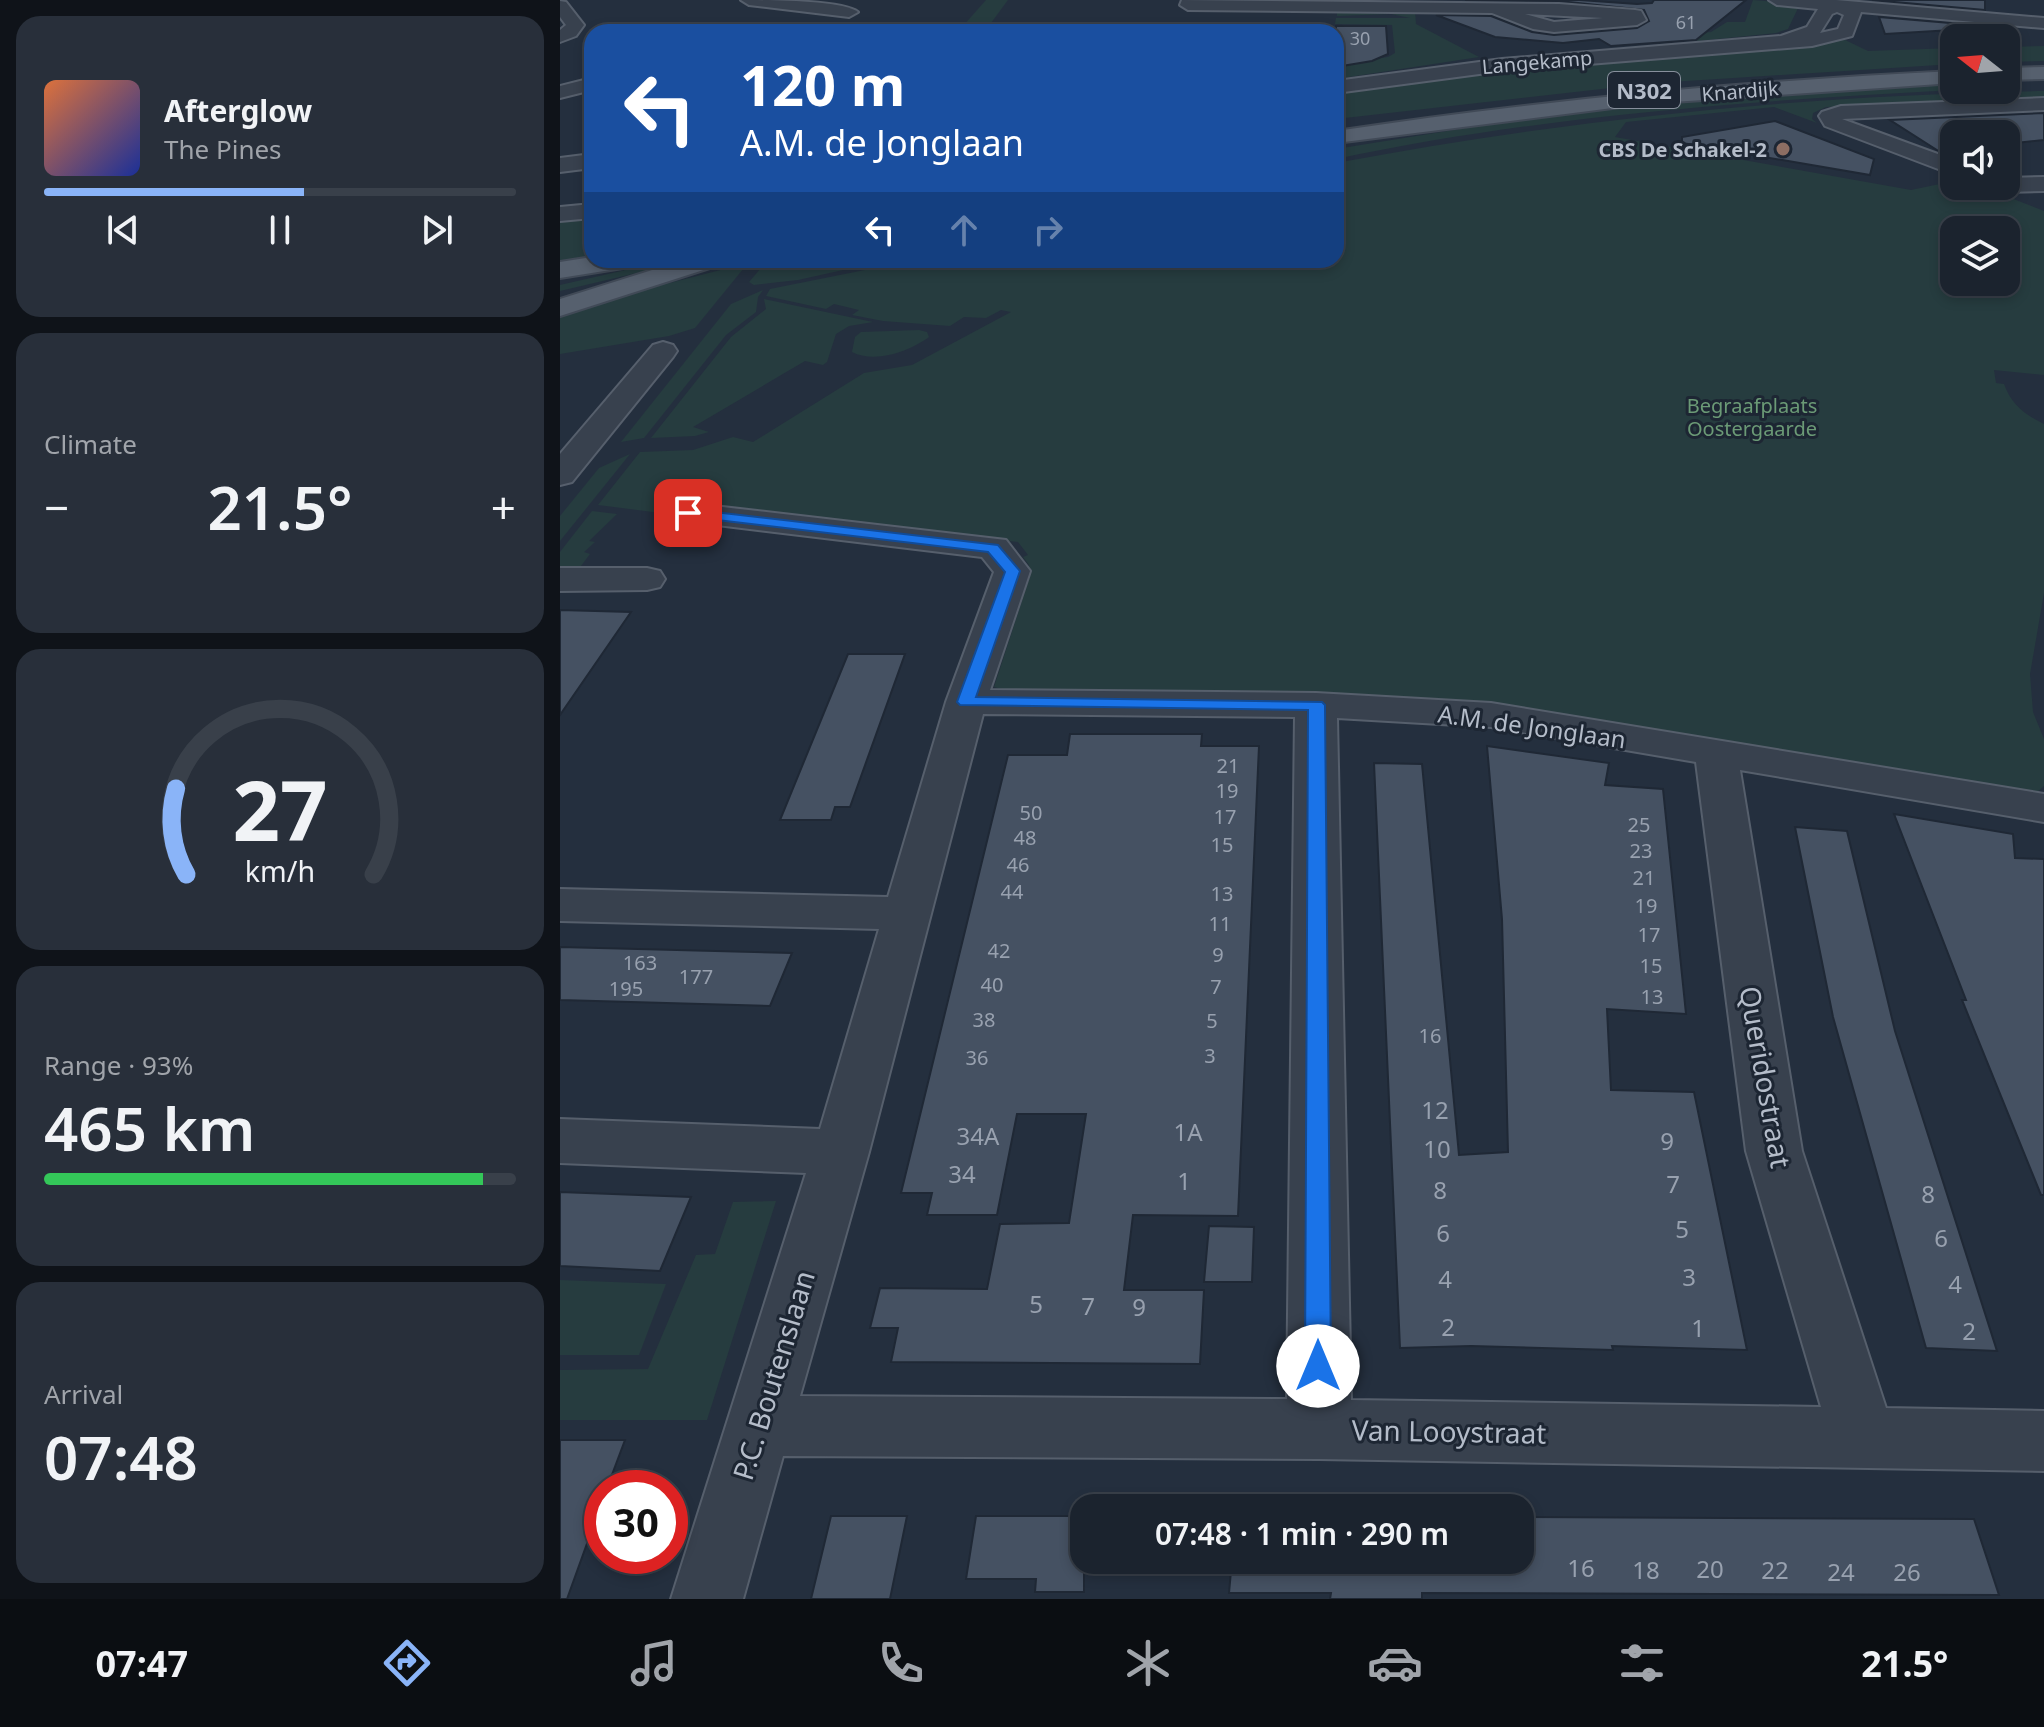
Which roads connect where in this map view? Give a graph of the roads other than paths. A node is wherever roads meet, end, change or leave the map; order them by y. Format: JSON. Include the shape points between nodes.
{"nodes":[{"id":1,"x":749,"y":0,"type":"edge"},
{"id":2,"x":1777,"y":0,"type":"edge"},
{"id":3,"x":1839,"y":3,"type":"edge"},
{"id":4,"x":1327,"y":7,"type":"junction"},
{"id":5,"x":1496,"y":9,"type":"junction"},
{"id":6,"x":561,"y":10,"type":"edge"},
{"id":7,"x":967,"y":10,"type":"dead end"},
{"id":8,"x":1169,"y":17,"type":"edge"},
{"id":9,"x":2044,"y":23,"type":"edge"},
{"id":10,"x":827,"y":24,"type":"edge"},
{"id":11,"x":956,"y":24,"type":"edge"},
{"id":12,"x":1060,"y":24,"type":"edge"},
{"id":13,"x":1326,"y":24,"type":"edge"},
{"id":14,"x":560,"y":37,"type":"edge"},
{"id":15,"x":1740,"y":45,"type":"junction"},
{"id":16,"x":1475,"y":51,"type":"dead end"},
{"id":17,"x":2044,"y":64,"type":"edge"},
{"id":18,"x":1502,"y":65,"type":"junction"},
{"id":19,"x":2020,"y":65,"type":"edge"},
{"id":20,"x":1940,"y":69,"type":"edge"},
{"id":21,"x":2044,"y":73,"type":"edge"},
{"id":22,"x":2020,"y":74,"type":"edge"},
{"id":23,"x":1940,"y":78,"type":"edge"},
{"id":24,"x":584,"y":86,"type":"edge"},
{"id":25,"x":1344,"y":86,"type":"edge"},
{"id":26,"x":561,"y":91,"type":"edge"},
{"id":27,"x":2044,"y":104,"type":"edge"},
{"id":28,"x":1344,"y":125,"type":"edge"},
{"id":29,"x":1344,"y":136,"type":"edge"},
{"id":30,"x":584,"y":162,"type":"edge"},
{"id":31,"x":1940,"y":163,"type":"edge"},
{"id":32,"x":560,"y":165,"type":"edge"},
{"id":33,"x":2044,"y":184,"type":"edge"},
{"id":34,"x":2020,"y":185,"type":"edge"},
{"id":35,"x":584,"y":212,"type":"edge"},
{"id":36,"x":560,"y":214,"type":"edge"},
{"id":37,"x":584,"y":266,"type":"edge"},
{"id":38,"x":612,"y":268,"type":"edge"},
{"id":39,"x":676,"y":268,"type":"edge"},
{"id":40,"x":685,"y":268,"type":"edge"},
{"id":41,"x":560,"y":270,"type":"edge"},
{"id":42,"x":560,"y":280,"type":"edge"},
{"id":43,"x":560,"y":295,"type":"edge"},
{"id":44,"x":560,"y":308,"type":"edge"},
{"id":45,"x":663,"y":351,"type":"dead end"},
{"id":46,"x":561,"y":472,"type":"edge"},
{"id":47,"x":688,"y":513,"type":"dead end"},
{"id":48,"x":647,"y":579,"type":"dead end"},
{"id":49,"x":560,"y":580,"type":"edge"},
{"id":50,"x":966,"y":702,"type":"junction"},
{"id":51,"x":1316,"y":705,"type":"junction"},
{"id":52,"x":1716,"y":754,"type":"junction"},
{"id":53,"x":2044,"y":808,"type":"edge"},
{"id":54,"x":560,"y":905,"type":"edge"},
{"id":55,"x":908,"y":914,"type":"junction"},
{"id":56,"x":560,"y":1141,"type":"edge"},
{"id":57,"x":841,"y":1152,"type":"junction"},
{"id":58,"x":758,"y":1426,"type":"junction"},
{"id":59,"x":1319,"y":1429,"type":"junction"},
{"id":60,"x":1863,"y":1438,"type":"junction"},
{"id":61,"x":2044,"y":1441,"type":"edge"},
{"id":62,"x":707,"y":1599,"type":"edge"}],
"edges":[{"from":1,"to":10,"type":"street","via":[[855,9]]},
{"from":2,"to":3,"type":"street"},
{"from":3,"to":9,"type":"street"},
{"from":3,"to":15,"type":"street","name":"Langekamp","via":[[1825,11],[1811,34]]},
{"from":3,"to":15,"type":"street","name":"Langekamp","via":[[1853,13],[1846,32],[1812,41]]},
{"from":4,"to":5,"type":"street","via":[[1420,16]]},
{"from":4,"to":8,"type":"street"},
{"from":4,"to":13,"type":"street"},
{"from":5,"to":5,"type":"street","via":[[1559,9],[1635,15],[1637,20],[1554,27]]},
{"from":6,"to":14,"type":"street","via":[[575,25]]},
{"from":7,"to":11,"type":"street"},
{"from":8,"to":12,"type":"street"},
{"from":15,"to":18,"type":"street","name":"Langekamp"},
{"from":16,"to":18,"type":"street"},
{"from":17,"to":19,"type":"main road"},
{"from":18,"to":25,"type":"street","name":"Langekamp"},
{"from":20,"to":28,"type":"main road","name":"Knardijk","number":"N302","via":[[1547,99]]},
{"from":21,"to":22,"type":"main road"},
{"from":23,"to":29,"type":"main road","name":"Knardijk","number":"N302","via":[[1559,107]]},
{"from":24,"to":26,"type":"street"},
{"from":27,"to":31,"type":"street","via":[[1829,116],[1832,122]]},
{"from":30,"to":32,"type":"street"},
{"from":33,"to":34,"type":"street"},
{"from":35,"to":36,"type":"street"},
{"from":37,"to":41,"type":"main road"},
{"from":38,"to":42,"type":"main road"},
{"from":39,"to":43,"type":"main road"},
{"from":40,"to":44,"type":"main road"},
{"from":45,"to":46,"type":"street"},
{"from":47,"to":50,"type":"street","name":"P.C. Boutenslaan","via":[[993,548],[1012,571]]},
{"from":48,"to":49,"type":"street"},
{"from":50,"to":51,"type":"street","name":"A.M. de Jonglaan"},
{"from":50,"to":55,"type":"street","name":"P.C. Boutenslaan"},
{"from":51,"to":52,"type":"street","name":"A.M. de Jonglaan","via":[[1491,715]]},
{"from":51,"to":59,"type":"street"},
{"from":52,"to":53,"type":"street","name":"A.M. de Jonglaan"},
{"from":52,"to":60,"type":"street","name":"Queridostraat","via":[[1774,1151]]},
{"from":54,"to":55,"type":"street"},
{"from":55,"to":57,"type":"street","name":"P.C. Boutenslaan"},
{"from":56,"to":57,"type":"street"},
{"from":57,"to":58,"type":"street","name":"P.C. Boutenslaan"},
{"from":58,"to":59,"type":"street","name":"Van Looystraat"},
{"from":58,"to":62,"type":"street","name":"P.C. Boutenslaan"},
{"from":59,"to":60,"type":"street","name":"Van Looystraat"},
{"from":60,"to":61,"type":"street","name":"Van Looystraat"}]}
